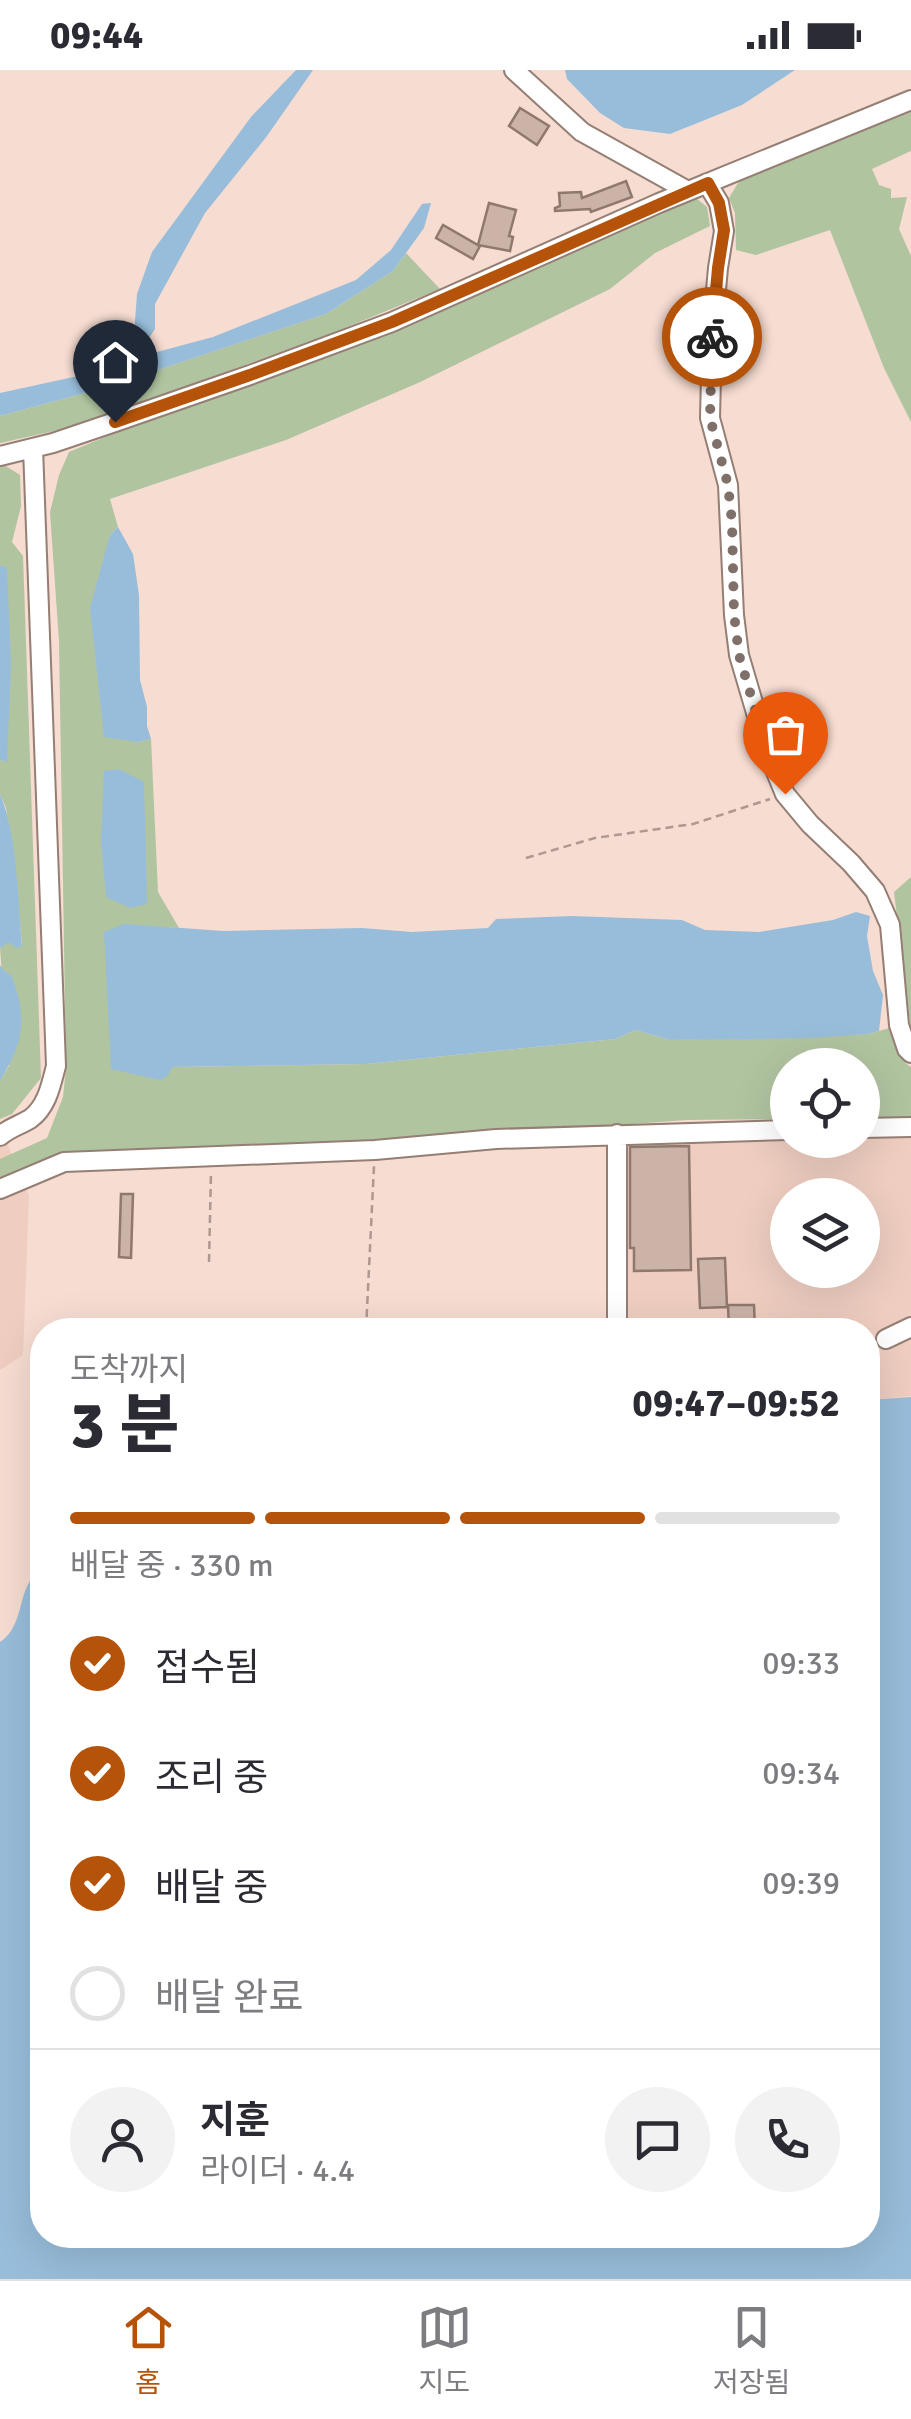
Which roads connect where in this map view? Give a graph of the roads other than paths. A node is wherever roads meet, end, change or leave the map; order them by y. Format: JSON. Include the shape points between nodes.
{"nodes":[{"id":1,"x":514,"y":70,"type":"edge"},
{"id":2,"x":911,"y":100,"type":"edge"},
{"id":3,"x":708,"y":183,"type":"junction"},
{"id":4,"x":688,"y":191,"type":"junction"},
{"id":5,"x":33,"y":448,"type":"junction"},
{"id":6,"x":0,"y":456,"type":"edge"},
{"id":7,"x":911,"y":1053,"type":"edge"},
{"id":8,"x":911,"y":1127,"type":"edge"},
{"id":9,"x":880,"y":1128,"type":"edge"},
{"id":10,"x":770,"y":1130,"type":"edge"},
{"id":11,"x":616,"y":1134,"type":"junction"},
{"id":12,"x":0,"y":1136,"type":"edge"},
{"id":13,"x":0,"y":1189,"type":"edge"},
{"id":14,"x":617,"y":1318,"type":"edge"},
{"id":15,"x":911,"y":1328,"type":"edge"},
{"id":16,"x":886,"y":1339,"type":"dead end"}],
"edges":[{"from":1,"to":4,"type":"street","via":[[582,132]]},
{"from":2,"to":3,"type":"street"},
{"from":3,"to":4,"type":"street"},
{"from":3,"to":7,"type":"street","via":[[724,230],[710,418],[728,485],[739,655],[785,794],[875,891],[890,924],[899,1024]]},
{"from":4,"to":5,"type":"street","via":[[392,322]]},
{"from":5,"to":6,"type":"street"},
{"from":5,"to":12,"type":"street","via":[[56,1066],[48,1098],[33,1118]]},
{"from":8,"to":9,"type":"street"},
{"from":10,"to":11,"type":"street"},
{"from":11,"to":13,"type":"street","via":[[64,1162]]},
{"from":11,"to":14,"type":"street"},
{"from":15,"to":16,"type":"street"}]}
